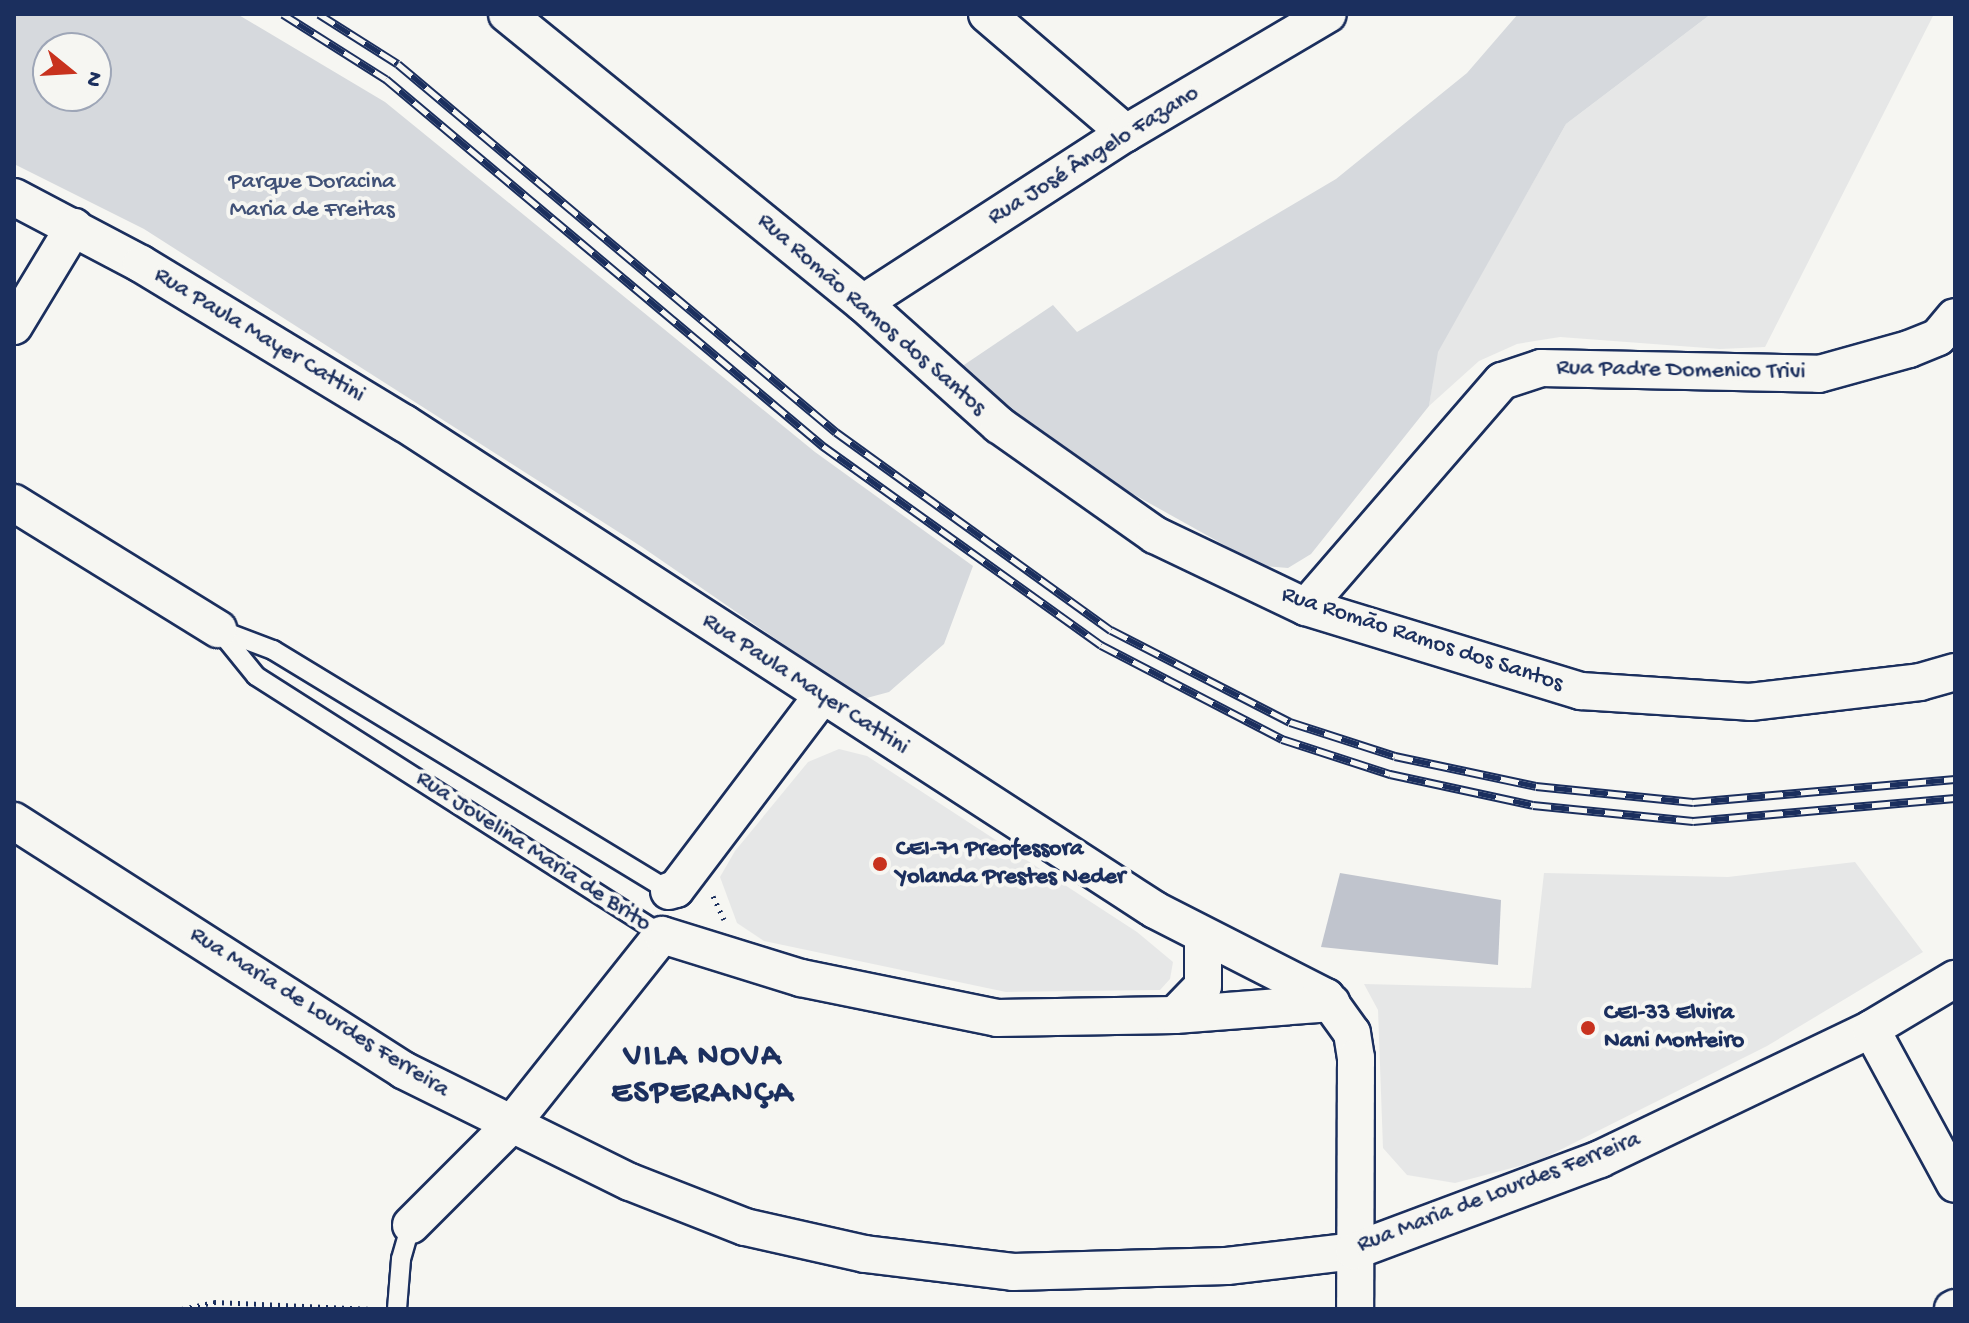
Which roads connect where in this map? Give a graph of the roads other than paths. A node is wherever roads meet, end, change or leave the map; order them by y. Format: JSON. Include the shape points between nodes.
{"nodes":[{"id":1,"x":507,"y":14,"type":"edge"},
{"id":2,"x":987,"y":14,"type":"edge"},
{"id":3,"x":1328,"y":14,"type":"edge"},
{"id":4,"x":1126,"y":133,"type":"junction"},
{"id":5,"x":14,"y":197,"type":"edge"},
{"id":6,"x":74,"y":227,"type":"junction"},
{"id":7,"x":863,"y":303,"type":"junction"},
{"id":8,"x":1955,"y":317,"type":"edge"},
{"id":9,"x":14,"y":326,"type":"edge"},
{"id":10,"x":14,"y":503,"type":"edge"},
{"id":11,"x":1306,"y":607,"type":"junction"},
{"id":12,"x":218,"y":629,"type":"junction"},
{"id":13,"x":1955,"y":672,"type":"edge"},
{"id":14,"x":822,"y":696,"type":"junction"},
{"id":15,"x":14,"y":821,"type":"edge"},
{"id":16,"x":669,"y":891,"type":"joint"},
{"id":17,"x":662,"y":935,"type":"junction"},
{"id":18,"x":1203,"y":936,"type":"junction"},
{"id":19,"x":1243,"y":955,"type":"junction"},
{"id":20,"x":1286,"y":973,"type":"junction"},
{"id":21,"x":1955,"y":979,"type":"edge"},
{"id":22,"x":1203,"y":986,"type":"junction"},
{"id":23,"x":1332,"y":1003,"type":"junction"},
{"id":24,"x":1262,"y":1011,"type":"junction"},
{"id":25,"x":1175,"y":1015,"type":"junction"},
{"id":26,"x":1871,"y":1029,"type":"junction"},
{"id":27,"x":510,"y":1126,"type":"junction"},
{"id":28,"x":1955,"y":1184,"type":"edge"},
{"id":29,"x":411,"y":1225,"type":"joint"},
{"id":30,"x":1354,"y":1251,"type":"junction"},
{"id":31,"x":397,"y":1309,"type":"edge"},
{"id":32,"x":1355,"y":1309,"type":"edge"}],
"edges":[{"from":1,"to":7,"type":"street","name":"Rua Romão Ramos dos Santos"},
{"from":2,"to":4,"type":"street"},
{"from":3,"to":4,"type":"street","name":"Rua José Ângelo Fazano"},
{"from":4,"to":7,"type":"street","name":"Rua José Ângelo Fazano"},
{"from":5,"to":6,"type":"street","name":"Rua Paula Mayer Cattini"},
{"from":6,"to":9,"type":"street"},
{"from":6,"to":14,"type":"street","name":"Rua Paula Mayer Cattini","via":[[404,423]]},
{"from":7,"to":11,"type":"street","name":"Rua Romão Ramos dos Santos","via":[[999,425],[1155,535]]},
{"from":8,"to":11,"type":"street","name":"Rua Padre Domenico Trivi","via":[[1938,337],[1819,374],[1541,368],[1502,381]]},
{"from":10,"to":12,"type":"street","name":"Rua Jovelina Maria de Brito"},
{"from":11,"to":13,"type":"street","name":"Rua Romão Ramos dos Santos","via":[[1581,691],[1750,702],[1920,682]]},
{"from":12,"to":16,"type":"lane","name":"Rua Jovelina Maria de Brito","via":[[273,650]]},
{"from":12,"to":17,"type":"lane","name":"Rua Jovelina Maria de Brito","via":[[256,676]]},
{"from":14,"to":16,"type":"street"},
{"from":14,"to":18,"type":"street","name":"Rua Paula Mayer Cattini"},
{"from":15,"to":27,"type":"street","name":"Rua Maria de Lourdes Ferreira","via":[[403,1070]]},
{"from":17,"to":25,"type":"street","name":"Rua Jovelina Maria de Brito","via":[[801,978],[997,1018]]},
{"from":17,"to":27,"type":"street"},
{"from":18,"to":19,"type":"street","name":"Rua Paula Mayer Cattini"},
{"from":18,"to":22,"type":"street"},
{"from":19,"to":20,"type":"street","name":"Rua Paula Mayer Cattini"},
{"from":19,"to":22,"type":"street"},
{"from":20,"to":23,"type":"street","name":"Rua Paula Mayer Cattini"},
{"from":20,"to":24,"type":"street"},
{"from":21,"to":26,"type":"street","name":"Rua Maria de Lourdes Ferreira"},
{"from":22,"to":25,"type":"street"},
{"from":23,"to":24,"type":"street","name":"Rua Jovelina Maria de Brito"},
{"from":23,"to":30,"type":"street","name":"Rua Paula Mayer Cattini","via":[[1352,1033],[1356,1058]]},
{"from":24,"to":25,"type":"street","name":"Rua Jovelina Maria de Brito"},
{"from":26,"to":28,"type":"street"},
{"from":26,"to":30,"type":"street","name":"Rua Maria de Lourdes Ferreira","via":[[1600,1159]]},
{"from":27,"to":29,"type":"street"},
{"from":27,"to":30,"type":"street","name":"Rua Maria de Lourdes Ferreira","via":[[745,1227],[865,1254],[1013,1272],[1086,1272],[1227,1266]]},
{"from":29,"to":31,"type":"lane","via":[[401,1259]]},
{"from":30,"to":32,"type":"street","name":"Rua Paula Mayer Cattini"}]}
